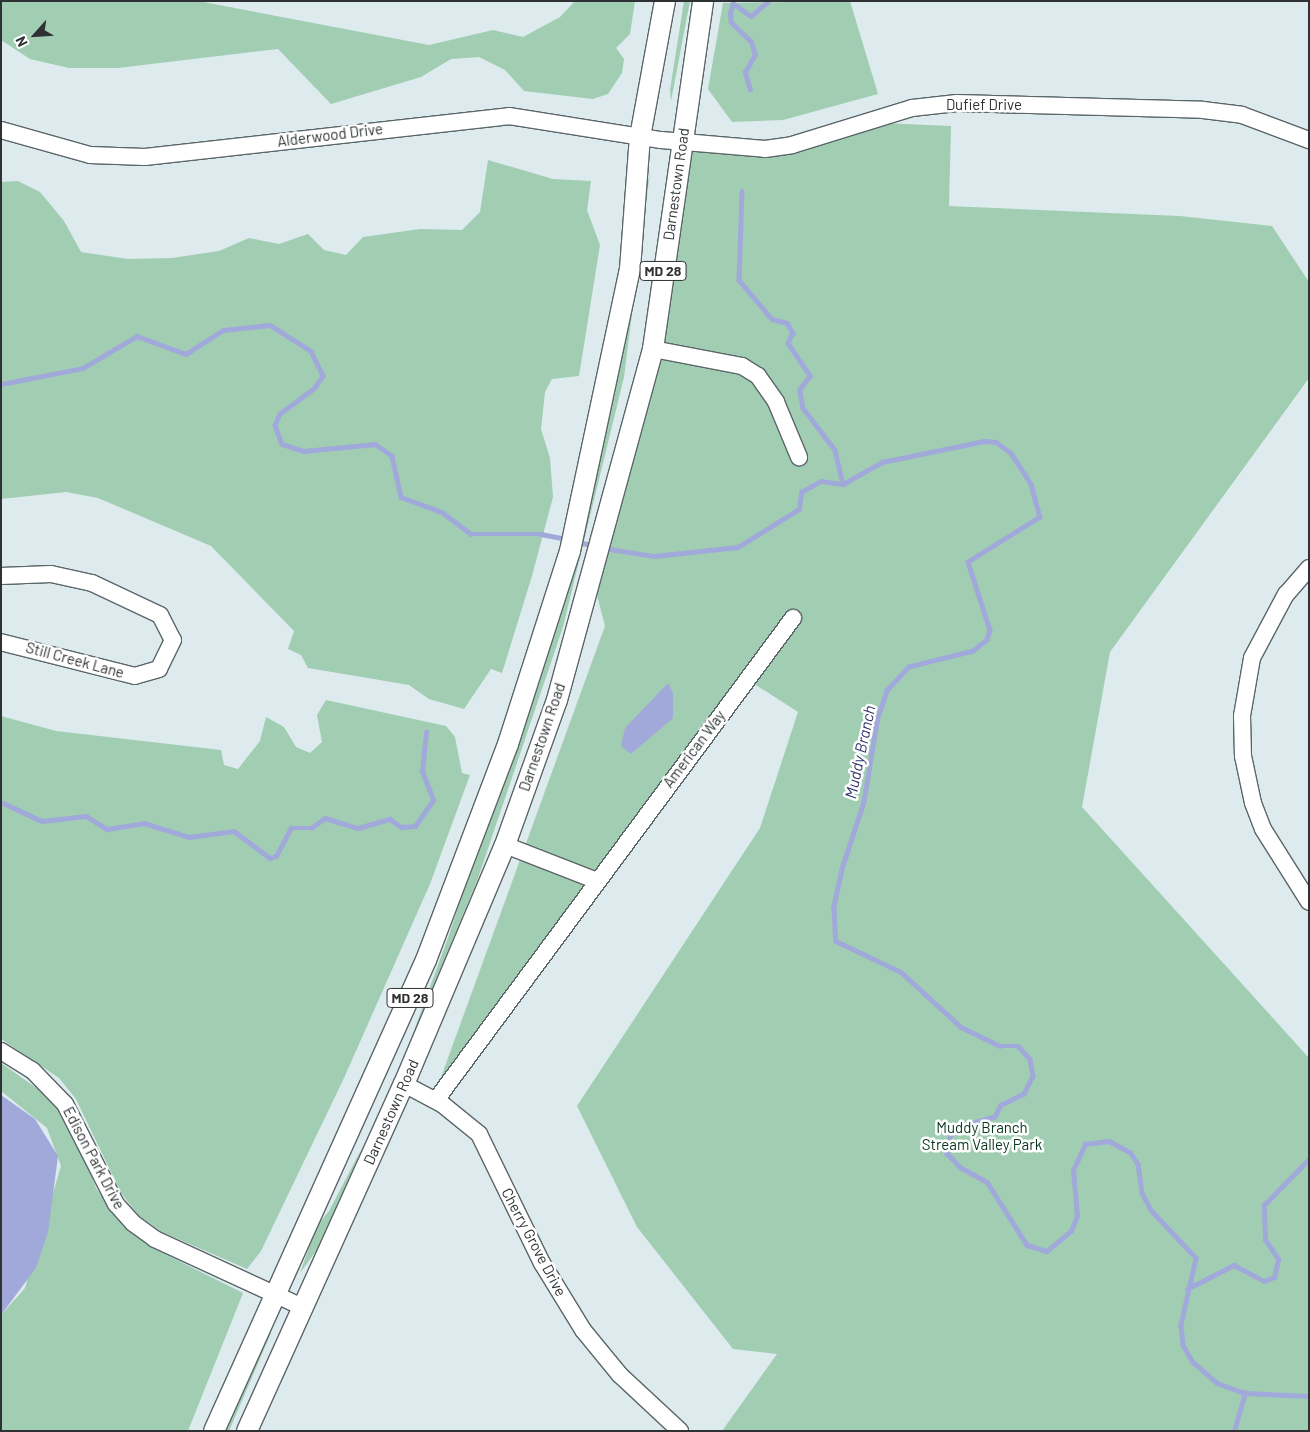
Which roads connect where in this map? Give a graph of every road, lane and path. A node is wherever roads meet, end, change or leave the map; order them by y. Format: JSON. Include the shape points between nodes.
{"nodes":[{"id":1,"x":665,"y":1,"type":"edge"},
{"id":2,"x":703,"y":1,"type":"edge"},
{"id":3,"x":1,"y":130,"type":"edge"},
{"id":4,"x":640,"y":137,"type":"junction"},
{"id":5,"x":661,"y":140,"type":"joint"},
{"id":6,"x":1309,"y":140,"type":"edge"},
{"id":7,"x":681,"y":142,"type":"junction"},
{"id":8,"x":653,"y":349,"type":"junction"},
{"id":9,"x":799,"y":457,"type":"dead end"},
{"id":10,"x":1309,"y":568,"type":"edge"},
{"id":11,"x":1,"y":576,"type":"edge"},
{"id":12,"x":793,"y":618,"type":"dead end"},
{"id":13,"x":1,"y":642,"type":"edge"},
{"id":14,"x":505,"y":845,"type":"junction"},
{"id":15,"x":595,"y":880,"type":"junction"},
{"id":16,"x":1309,"y":902,"type":"edge"},
{"id":17,"x":1,"y":1051,"type":"edge"},
{"id":18,"x":404,"y":1084,"type":"junction"},
{"id":19,"x":436,"y":1100,"type":"junction"},
{"id":20,"x":274,"y":1294,"type":"junction"},
{"id":21,"x":302,"y":1307,"type":"junction"},
{"id":22,"x":214,"y":1431,"type":"edge"},
{"id":23,"x":247,"y":1431,"type":"edge"},
{"id":24,"x":680,"y":1431,"type":"edge"}],
"edges":[{"from":1,"to":4,"type":"main road","name":"Darnestown Road","number":"MD 28"},
{"from":2,"to":7,"type":"main road","name":"Darnestown Road","number":"MD 28"},
{"from":3,"to":4,"type":"street","name":"Alderwood Drive","via":[[53,148],[114,157],[171,155],[500,116],[538,118]]},
{"from":4,"to":5,"type":"street","name":"Alderwood Drive"},
{"from":4,"to":20,"type":"main road","name":"Darnestown Road","number":"MD 28","via":[[630,269],[578,526],[508,744],[426,960]]},
{"from":5,"to":7,"type":"street","name":"Dufief Drive"},
{"from":6,"to":7,"type":"street","name":"Dufief Drive","via":[[1242,116],[1203,110],[958,103],[912,108],[792,145],[765,149]]},
{"from":7,"to":8,"type":"main road","name":"Darnestown Road","number":"MD 28"},
{"from":8,"to":9,"type":"street","via":[[742,366],[758,376],[776,402]]},
{"from":8,"to":14,"type":"main road","name":"Darnestown Road","number":"MD 28","via":[[556,700]]},
{"from":10,"to":16,"type":"street","via":[[1286,594],[1252,658],[1242,716],[1243,756],[1253,803],[1263,829]]},
{"from":11,"to":13,"type":"street","name":"Still Creek Lane","via":[[50,574],[92,583],[160,615],[173,640],[159,669],[135,676]]},
{"from":12,"to":15,"type":"street","name":"American Way"},
{"from":14,"to":15,"type":"street"},
{"from":14,"to":18,"type":"main road","name":"Darnestown Road","number":"MD 28"},
{"from":15,"to":19,"type":"street","name":"American Way"},
{"from":17,"to":20,"type":"street","name":"Edison Park Drive","via":[[32,1070],[66,1104],[112,1197],[133,1223],[155,1239]]},
{"from":18,"to":19,"type":"street","name":"Cherry Grove Drive"},
{"from":18,"to":21,"type":"main road","name":"Darnestown Road","number":"MD 28"},
{"from":19,"to":24,"type":"street","name":"Cherry Grove Drive","via":[[479,1134],[542,1263],[583,1330],[620,1375]]},
{"from":20,"to":21,"type":"street","name":"Edison Park Drive"},
{"from":20,"to":22,"type":"main road","name":"Darnestown Road","number":"MD 28"},
{"from":21,"to":23,"type":"main road","name":"Darnestown Road","number":"MD 28"}]}
